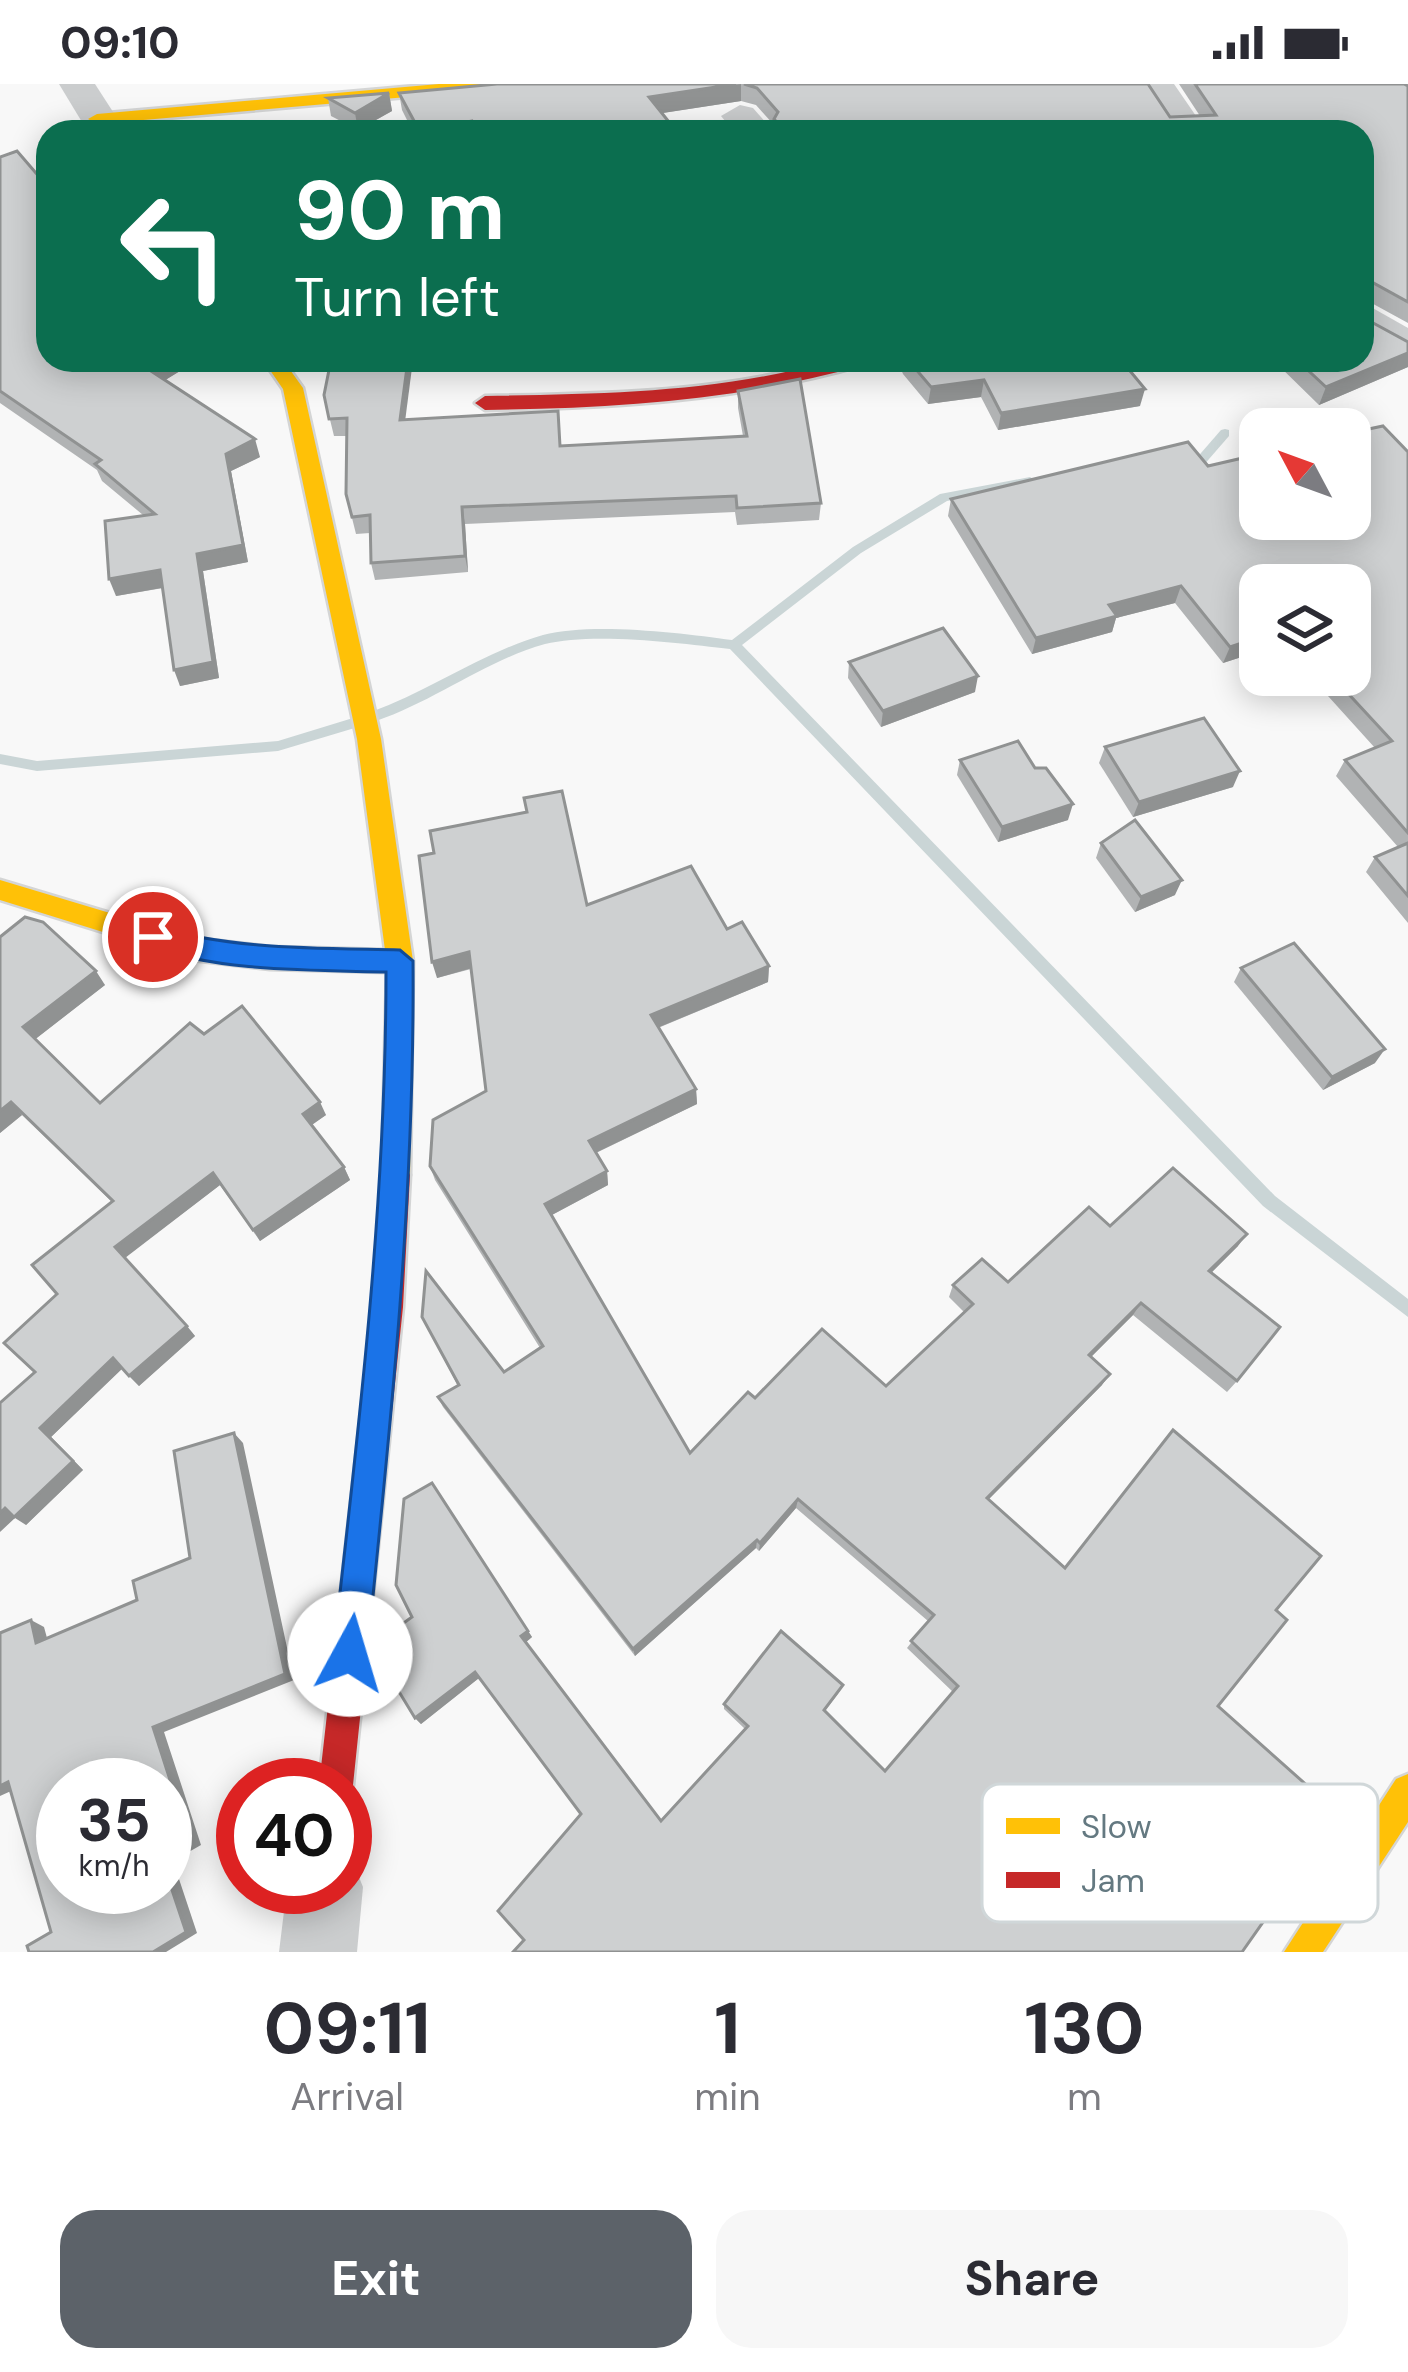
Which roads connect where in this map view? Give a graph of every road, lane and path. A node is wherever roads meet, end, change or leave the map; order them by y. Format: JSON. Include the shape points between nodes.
{"nodes":[{"id":1,"x":77,"y":84,"type":"edge"},
{"id":2,"x":499,"y":84,"type":"edge"},
{"id":3,"x":1156,"y":84,"type":"edge"},
{"id":4,"x":99,"y":120,"type":"edge"},
{"id":5,"x":150,"y":120,"type":"edge"},
{"id":6,"x":1180,"y":120,"type":"edge"},
{"id":7,"x":1374,"y":324,"type":"edge"},
{"id":8,"x":1408,"y":348,"type":"edge"},
{"id":9,"x":282,"y":372,"type":"edge"},
{"id":10,"x":782,"y":372,"type":"edge"},
{"id":11,"x":485,"y":403,"type":"dead end"},
{"id":12,"x":0,"y":890,"type":"edge"},
{"id":13,"x":400,"y":961,"type":"junction"},
{"id":14,"x":339,"y":1758,"type":"edge"},
{"id":15,"x":1408,"y":1791,"type":"edge"},
{"id":16,"x":1378,"y":1837,"type":"edge"},
{"id":17,"x":322,"y":1914,"type":"edge"},
{"id":18,"x":1322,"y":1922,"type":"edge"},
{"id":19,"x":318,"y":1952,"type":"edge"},
{"id":20,"x":1302,"y":1952,"type":"edge"}],
"edges":[{"from":1,"to":4,"type":"street"},
{"from":2,"to":5,"type":"street"},
{"from":3,"to":6,"type":"street"},
{"from":7,"to":8,"type":"street"},
{"from":9,"to":13,"type":"street","via":[[293,388],[369,739]]},
{"from":10,"to":11,"type":"street","via":[[651,401]]},
{"from":12,"to":13,"type":"street","via":[[194,950]]},
{"from":13,"to":14,"type":"street","via":[[388,1306]]},
{"from":15,"to":16,"type":"street"},
{"from":17,"to":19,"type":"street"},
{"from":18,"to":20,"type":"street"}]}
